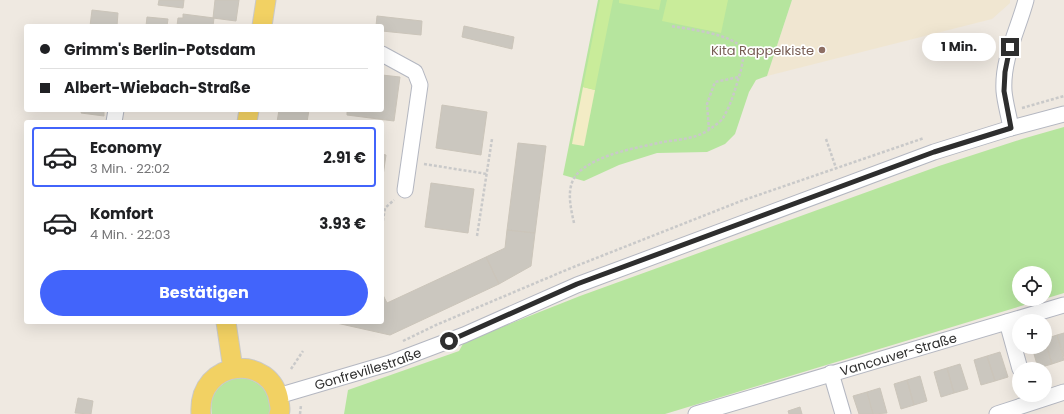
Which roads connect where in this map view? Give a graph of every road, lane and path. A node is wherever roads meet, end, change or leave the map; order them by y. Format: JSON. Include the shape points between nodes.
{"nodes":[{"id":1,"x":266,"y":0,"type":"edge"},
{"id":2,"x":1026,"y":0,"type":"edge"},
{"id":3,"x":265,"y":24,"type":"edge"},
{"id":4,"x":671,"y":26,"type":"dead end"},
{"id":5,"x":384,"y":55,"type":"edge"},
{"id":6,"x":739,"y":77,"type":"junction"},
{"id":7,"x":1064,"y":96,"type":"edge"},
{"id":8,"x":1008,"y":112,"type":"junction"},
{"id":9,"x":1064,"y":114,"type":"edge"},
{"id":10,"x":1011,"y":128,"type":"junction"},
{"id":11,"x":709,"y":130,"type":"junction"},
{"id":12,"x":928,"y":137,"type":"dead end"},
{"id":13,"x":492,"y":139,"type":"dead end"},
{"id":14,"x":826,"y":139,"type":"dead end"},
{"id":15,"x":409,"y":161,"type":"junction"},
{"id":16,"x":836,"y":168,"type":"junction"},
{"id":17,"x":487,"y":174,"type":"junction"},
{"id":18,"x":405,"y":190,"type":"joint"},
{"id":19,"x":384,"y":214,"type":"edge"},
{"id":20,"x":574,"y":223,"type":"dead end"},
{"id":21,"x":477,"y":236,"type":"dead end"},
{"id":22,"x":1064,"y":305,"type":"edge"},
{"id":23,"x":1007,"y":322,"type":"junction"},
{"id":24,"x":226,"y":324,"type":"edge"},
{"id":25,"x":407,"y":338,"type":"dead end"},
{"id":26,"x":303,"y":351,"type":"dead end"},
{"id":27,"x":1018,"y":362,"type":"edge"},
{"id":28,"x":233,"y":368,"type":"junction"},
{"id":29,"x":291,"y":368,"type":"dead end"},
{"id":30,"x":831,"y":374,"type":"junction"},
{"id":31,"x":1064,"y":392,"type":"edge"},
{"id":32,"x":1027,"y":404,"type":"edge"},
{"id":33,"x":279,"y":405,"type":"edge"},
{"id":34,"x":301,"y":405,"type":"dead end"},
{"id":35,"x":201,"y":414,"type":"edge"},
{"id":36,"x":300,"y":414,"type":"edge"},
{"id":37,"x":696,"y":414,"type":"edge"},
{"id":38,"x":843,"y":414,"type":"edge"},
{"id":39,"x":997,"y":414,"type":"edge"}],
"edges":[{"from":1,"to":3,"type":"main road"},
{"from":2,"to":8,"type":"street","via":[[1010,47],[1005,72],[1004,91]]},
{"from":4,"to":6,"type":"path","via":[[737,42],[742,50],[743,59]]},
{"from":5,"to":15,"type":"street","via":[[415,72],[420,85]]},
{"from":6,"to":11,"type":"path","via":[[722,119]]},
{"from":6,"to":11,"type":"path","via":[[715,82],[707,104]]},
{"from":7,"to":8,"type":"path"},
{"from":8,"to":10,"type":"street"},
{"from":9,"to":10,"type":"street","name":"Gonfrevillestraße"},
{"from":10,"to":33,"type":"street","name":"Gonfrevillestraße","via":[[934,152],[577,284],[464,335]]},
{"from":11,"to":20,"type":"path","via":[[695,137],[609,156],[580,172],[573,181],[569,200]]},
{"from":12,"to":16,"type":"path"},
{"from":13,"to":17,"type":"path"},
{"from":14,"to":16,"type":"path"},
{"from":15,"to":17,"type":"path"},
{"from":15,"to":18,"type":"street"},
{"from":16,"to":25,"type":"path","via":[[741,200],[571,268]]},
{"from":17,"to":21,"type":"path"},
{"from":18,"to":19,"type":"path","via":[[385,208]]},
{"from":22,"to":23,"type":"street","name":"Vancouver-Straße"},
{"from":23,"to":27,"type":"street"},
{"from":23,"to":30,"type":"street","name":"Vancouver-Straße"},
{"from":24,"to":28,"type":"main road"},
{"from":26,"to":29,"type":"path"},
{"from":28,"to":33,"type":"main road","via":[[256,371],[266,377],[273,385]]},
{"from":28,"to":35,"type":"main road","via":[[217,376],[208,385],[202,397]]},
{"from":30,"to":37,"type":"street"},
{"from":30,"to":38,"type":"street","name":"Vancouver-Straße"},
{"from":31,"to":32,"type":"street"},
{"from":32,"to":39,"type":"street"},
{"from":34,"to":36,"type":"path"}]}
